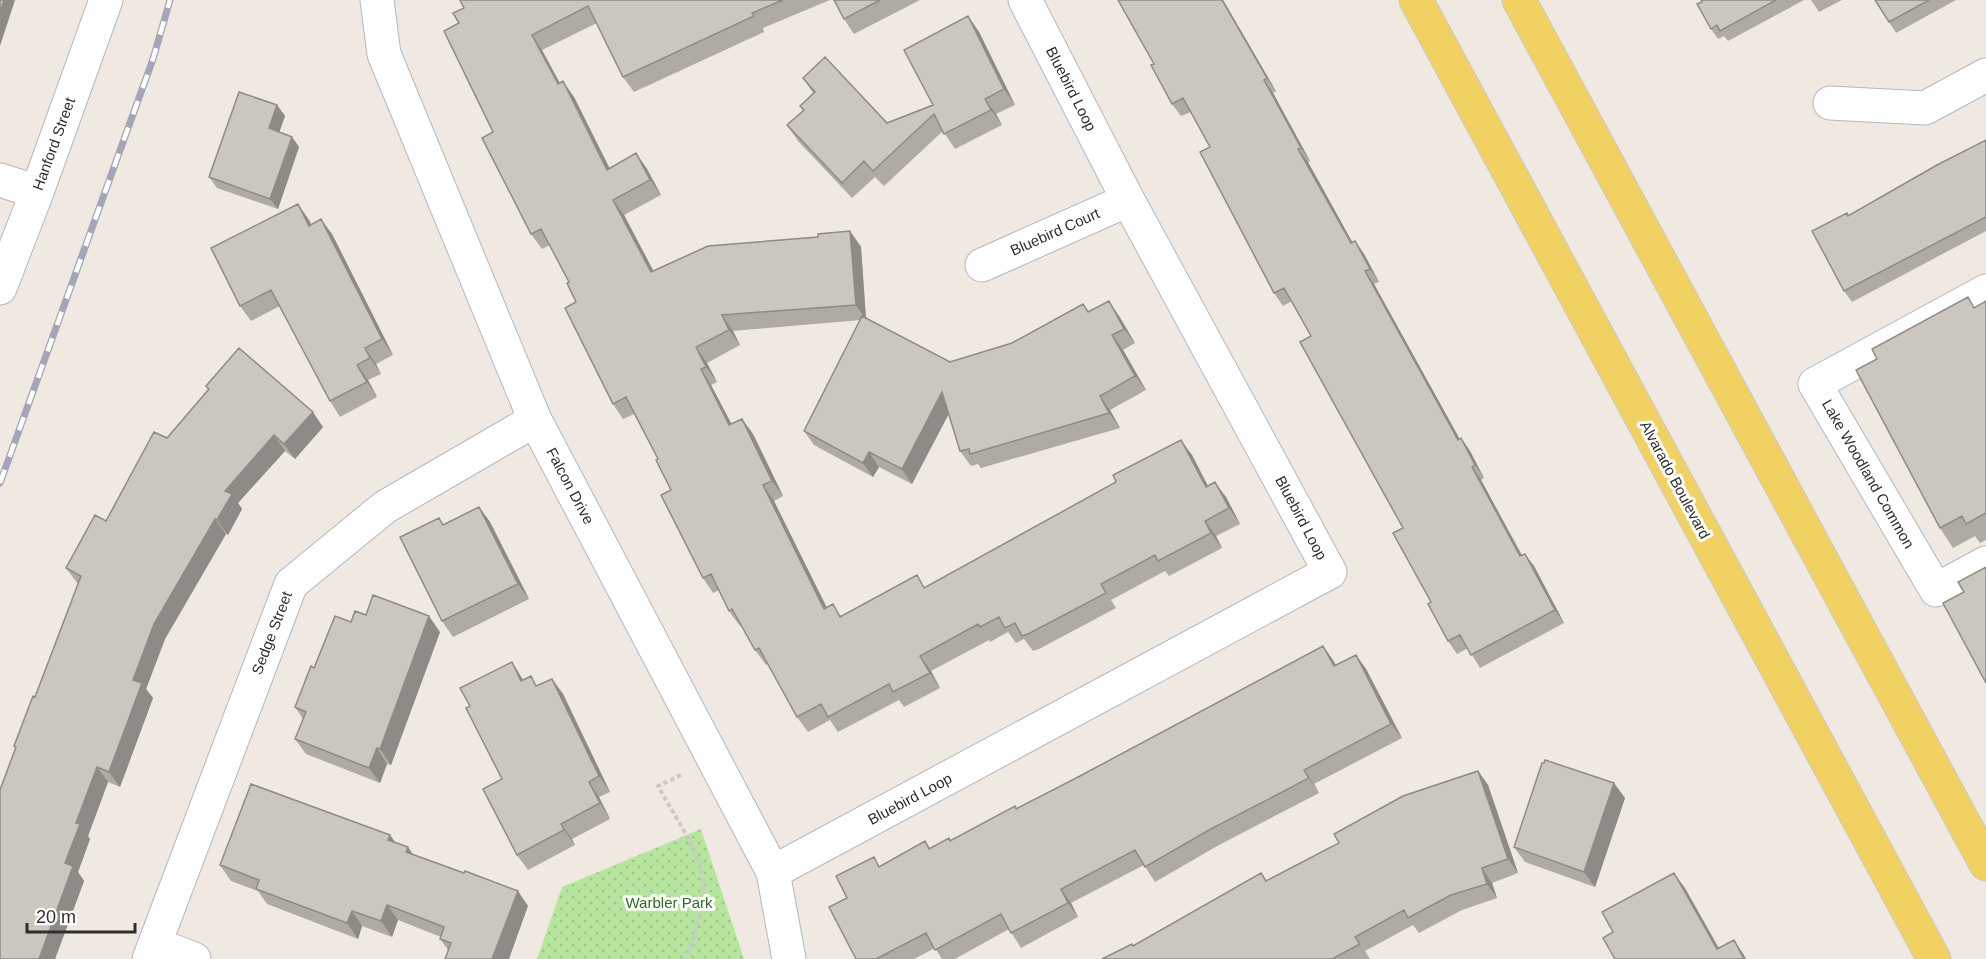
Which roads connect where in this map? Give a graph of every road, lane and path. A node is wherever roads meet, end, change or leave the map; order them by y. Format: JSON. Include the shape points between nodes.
{"nodes":[{"id":1,"x":106,"y":0,"type":"edge"},
{"id":2,"x":377,"y":0,"type":"edge"},
{"id":3,"x":1025,"y":0,"type":"edge"},
{"id":4,"x":1416,"y":0,"type":"edge"},
{"id":5,"x":1519,"y":0,"type":"edge"},
{"id":6,"x":1986,"y":75,"type":"edge"},
{"id":7,"x":1830,"y":103,"type":"dead end"},
{"id":8,"x":0,"y":180,"type":"edge"},
{"id":9,"x":37,"y":192,"type":"junction"},
{"id":10,"x":1128,"y":200,"type":"junction"},
{"id":11,"x":982,"y":265,"type":"dead end"},
{"id":12,"x":0,"y":288,"type":"edge"},
{"id":13,"x":1986,"y":291,"type":"edge"},
{"id":14,"x":535,"y":420,"type":"junction"},
{"id":15,"x":1986,"y":563,"type":"edge"},
{"id":16,"x":714,"y":759,"type":"junction"},
{"id":17,"x":1986,"y":864,"type":"edge"},
{"id":18,"x":773,"y":872,"type":"junction"},
{"id":19,"x":152,"y":952,"type":"edge"},
{"id":20,"x":194,"y":959,"type":"edge"},
{"id":21,"x":686,"y":959,"type":"edge"},
{"id":22,"x":789,"y":959,"type":"edge"},
{"id":23,"x":1934,"y":959,"type":"edge"}],
"edges":[{"from":1,"to":9,"type":"street","name":"Hanford Street"},
{"from":2,"to":14,"type":"street","name":"Falcon Drive","via":[[384,54]]},
{"from":3,"to":10,"type":"street","name":"Bluebird Loop"},
{"from":4,"to":23,"type":"main road","name":"Alvarado Boulevard"},
{"from":5,"to":17,"type":"main road"},
{"from":6,"to":7,"type":"street","via":[[1925,108]]},
{"from":8,"to":9,"type":"street"},
{"from":9,"to":12,"type":"street","name":"Hanford Street"},
{"from":10,"to":11,"type":"street","name":"Bluebird Court"},
{"from":10,"to":18,"type":"street","name":"Bluebird Loop","via":[[1330,572]]},
{"from":13,"to":15,"type":"street","name":"Lake Woodland Common","via":[[1815,384],[1936,590]]},
{"from":14,"to":16,"type":"street","name":"Falcon Drive"},
{"from":14,"to":19,"type":"street","name":"Sedge Street","via":[[386,507],[291,584]]},
{"from":16,"to":18,"type":"street","name":"Falcon Drive"},
{"from":16,"to":21,"type":"path","via":[[658,786],[699,861],[703,894]]},
{"from":18,"to":22,"type":"street","name":"Falcon Drive"},
{"from":19,"to":20,"type":"street"}]}
